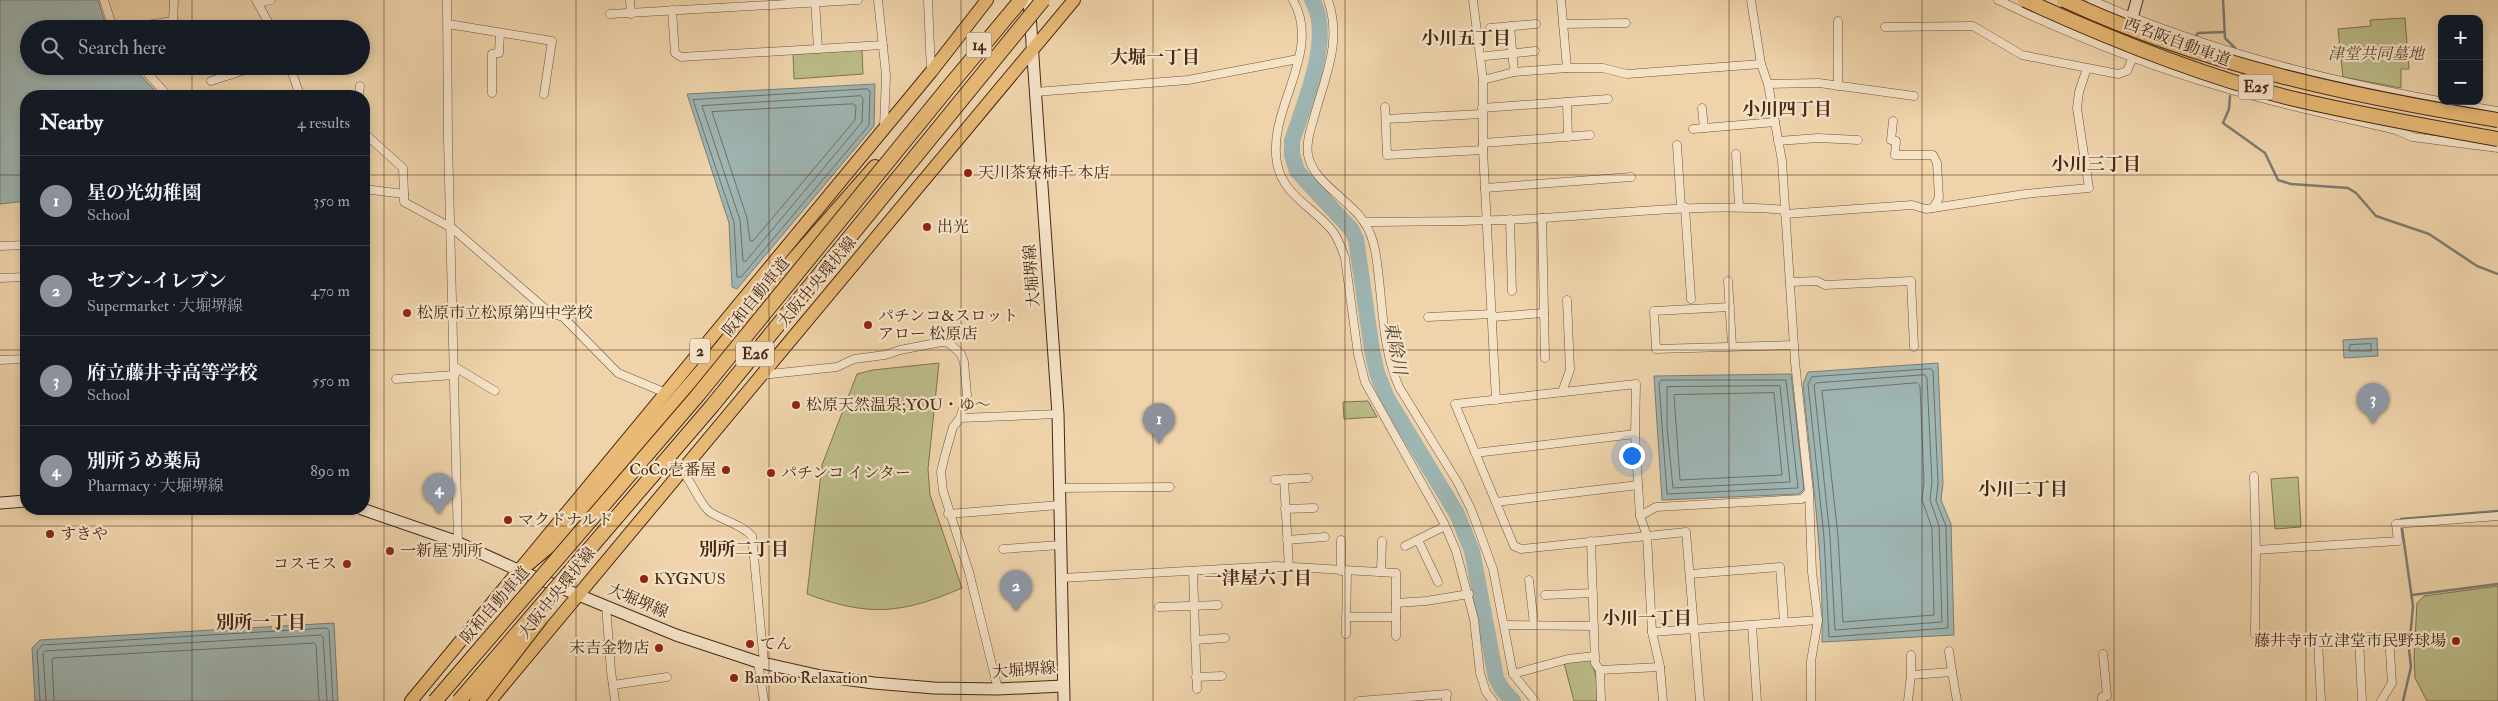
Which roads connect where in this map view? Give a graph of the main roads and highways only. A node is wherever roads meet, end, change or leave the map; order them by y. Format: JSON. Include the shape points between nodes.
{"nodes":[{"id":1,"x":987,"y":0,"type":"edge"},
{"id":2,"x":1011,"y":0,"type":"edge"},
{"id":3,"x":1021,"y":0,"type":"edge"},
{"id":4,"x":1029,"y":0,"type":"edge"},
{"id":5,"x":1043,"y":0,"type":"edge"},
{"id":6,"x":1074,"y":0,"type":"edge"},
{"id":7,"x":2024,"y":0,"type":"edge"},
{"id":8,"x":2064,"y":0,"type":"edge"},
{"id":9,"x":2137,"y":0,"type":"edge"},
{"id":10,"x":2135,"y":19,"type":"road end"},
{"id":11,"x":1033,"y":49,"type":"junction"},
{"id":12,"x":948,"y":89,"type":"junction"},
{"id":13,"x":933,"y":107,"type":"junction"},
{"id":14,"x":2498,"y":120,"type":"edge"},
{"id":15,"x":2498,"y":139,"type":"edge"},
{"id":16,"x":20,"y":501,"type":"edge"},
{"id":17,"x":0,"y":503,"type":"edge"},
{"id":18,"x":370,"y":512,"type":"edge"},
{"id":19,"x":579,"y":562,"type":"junction"},
{"id":20,"x":522,"y":569,"type":"junction"},
{"id":21,"x":578,"y":593,"type":"junction"},
{"id":22,"x":1064,"y":686,"type":"junction"},
{"id":23,"x":411,"y":701,"type":"edge"},
{"id":24,"x":434,"y":701,"type":"edge"},
{"id":25,"x":459,"y":701,"type":"edge"},
{"id":26,"x":477,"y":701,"type":"edge"},
{"id":27,"x":490,"y":701,"type":"edge"},
{"id":28,"x":1064,"y":701,"type":"edge"}],
"edges":[{"from":1,"to":20,"type":"main road","number":"2"},
{"from":2,"to":12,"type":"highway","number":"14"},
{"from":3,"to":12,"type":"highway","name":"阪和自動車道","number":"E26"},
{"from":4,"to":11,"type":"main road","name":"大堀堺線"},
{"from":5,"to":19,"type":"highway","number":"E26","bridge":true,"via":[[772,333]]},
{"from":6,"to":11,"type":"main road","name":"大阪中央環状線"},
{"from":7,"to":15,"type":"highway","name":"西名阪自動車道","number":"E25","bridge":true,"via":[[2177,63],[2289,97]]},
{"from":8,"to":14,"type":"highway","name":"西名阪自動車道","number":"E25","bridge":true,"via":[[2183,47],[2289,79],[2402,105]]},
{"from":9,"to":10,"type":"main road"},
{"from":11,"to":21,"type":"main road","name":"大阪中央環状線"},
{"from":11,"to":22,"type":"main road","name":"大堀堺線","via":[[1058,414]]},
{"from":12,"to":13,"type":"highway","name":"阪和自動車道","number":"E26","bridge":true},
{"from":13,"to":20,"type":"highway","bridge":true,"via":[[790,264],[556,540]]},
{"from":13,"to":24,"type":"highway","name":"阪和自動車道","number":"E26","bridge":true,"via":[[698,395]]},
{"from":16,"to":17,"type":"main road"},
{"from":18,"to":20,"type":"main road","name":"大堀堺線"},
{"from":19,"to":25,"type":"highway","number":"E26","bridge":true},
{"from":19,"to":26,"type":"highway","bridge":true,"via":[[511,660]]},
{"from":20,"to":21,"type":"main road","name":"大堀堺線"},
{"from":20,"to":23,"type":"main road","number":"2"},
{"from":21,"to":22,"type":"main road","name":"大堀堺線","via":[[676,635],[761,663],[820,676],[934,688]]},
{"from":21,"to":27,"type":"main road","name":"大阪中央環状線"},
{"from":22,"to":28,"type":"main road"}]}
